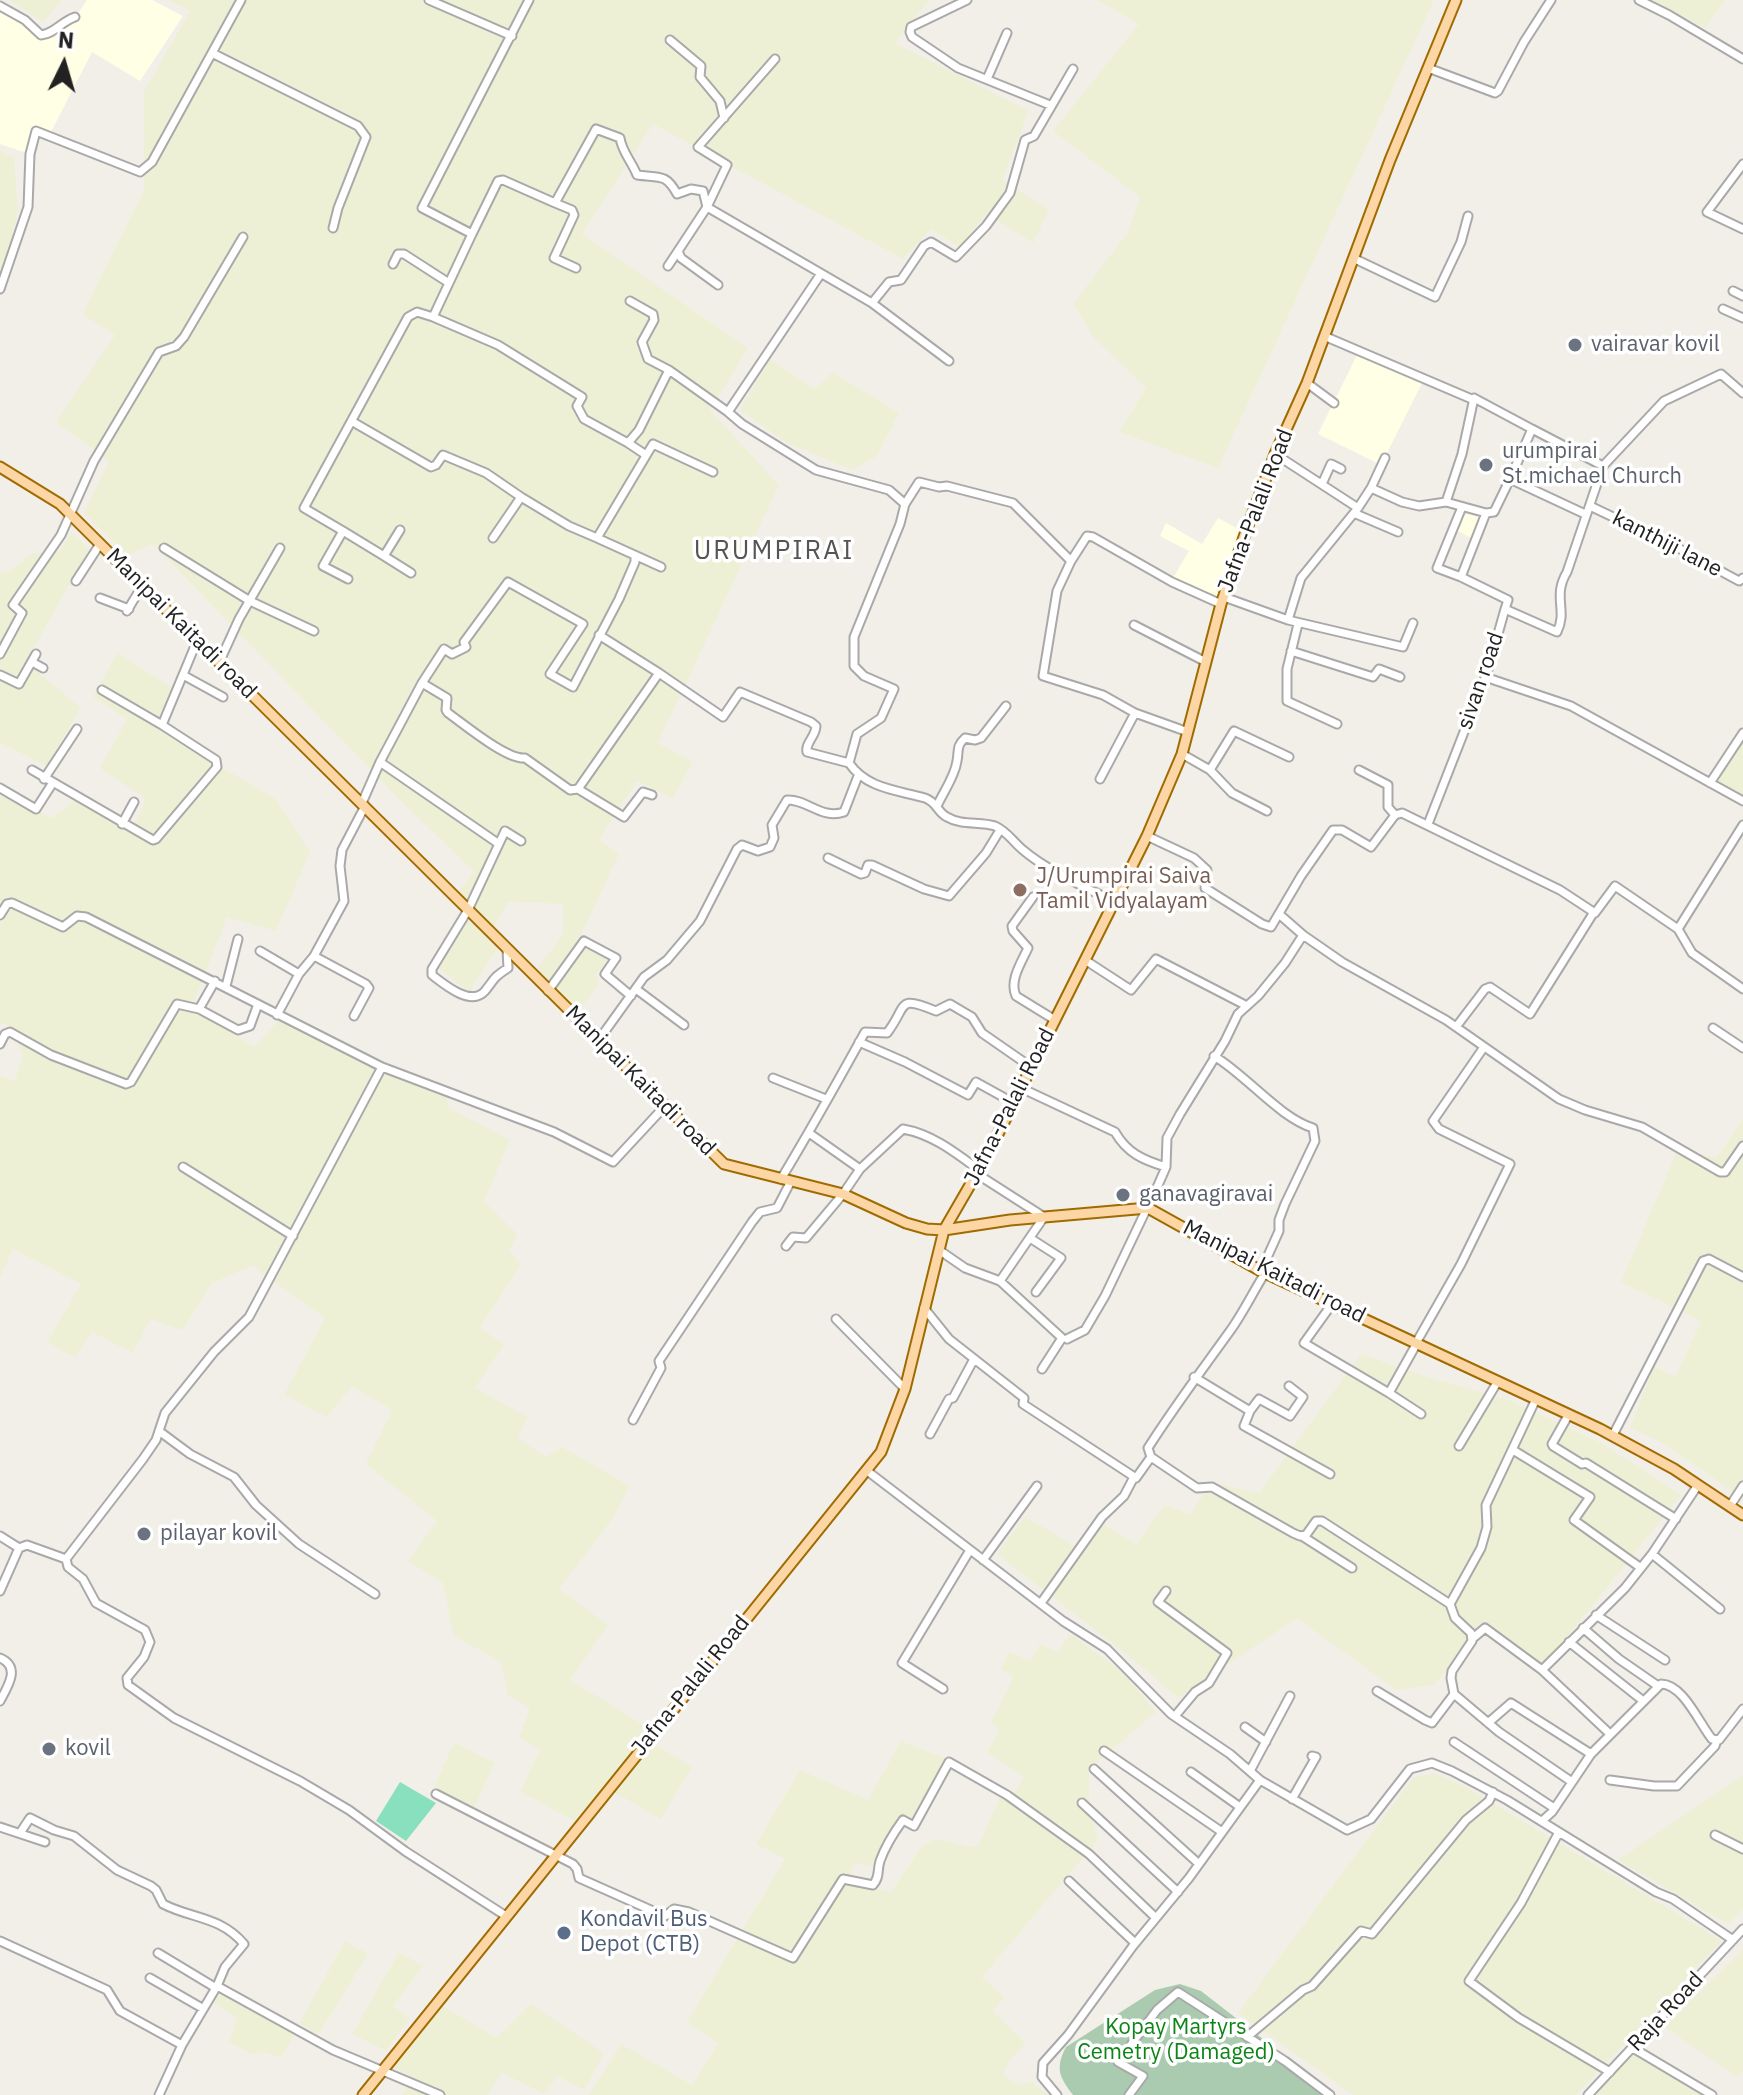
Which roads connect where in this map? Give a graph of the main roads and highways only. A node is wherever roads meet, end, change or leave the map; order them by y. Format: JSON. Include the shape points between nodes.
{"nodes":[{"id":1,"x":1456,"y":0,"type":"edge"},
{"id":2,"x":0,"y":467,"type":"edge"},
{"id":3,"x":944,"y":1230,"type":"junction"},
{"id":4,"x":1743,"y":1515,"type":"edge"},
{"id":5,"x":363,"y":2095,"type":"edge"}],
"edges":[{"from":1,"to":3,"type":"main road","name":"Jafna-Palali Road","via":[[1275,454],[1222,601],[1182,754],[1147,836],[1014,1103]]},
{"from":2,"to":3,"type":"main road","name":"Manipai Kaitadi road","via":[[60,504],[724,1164],[843,1194],[915,1226]]},
{"from":3,"to":4,"type":"main road","name":"Manipai Kaitadi road","via":[[1148,1208],[1263,1272],[1613,1435]]},
{"from":3,"to":5,"type":"main road","name":"Jafna-Palali Road","via":[[905,1389],[881,1452]]}]}
